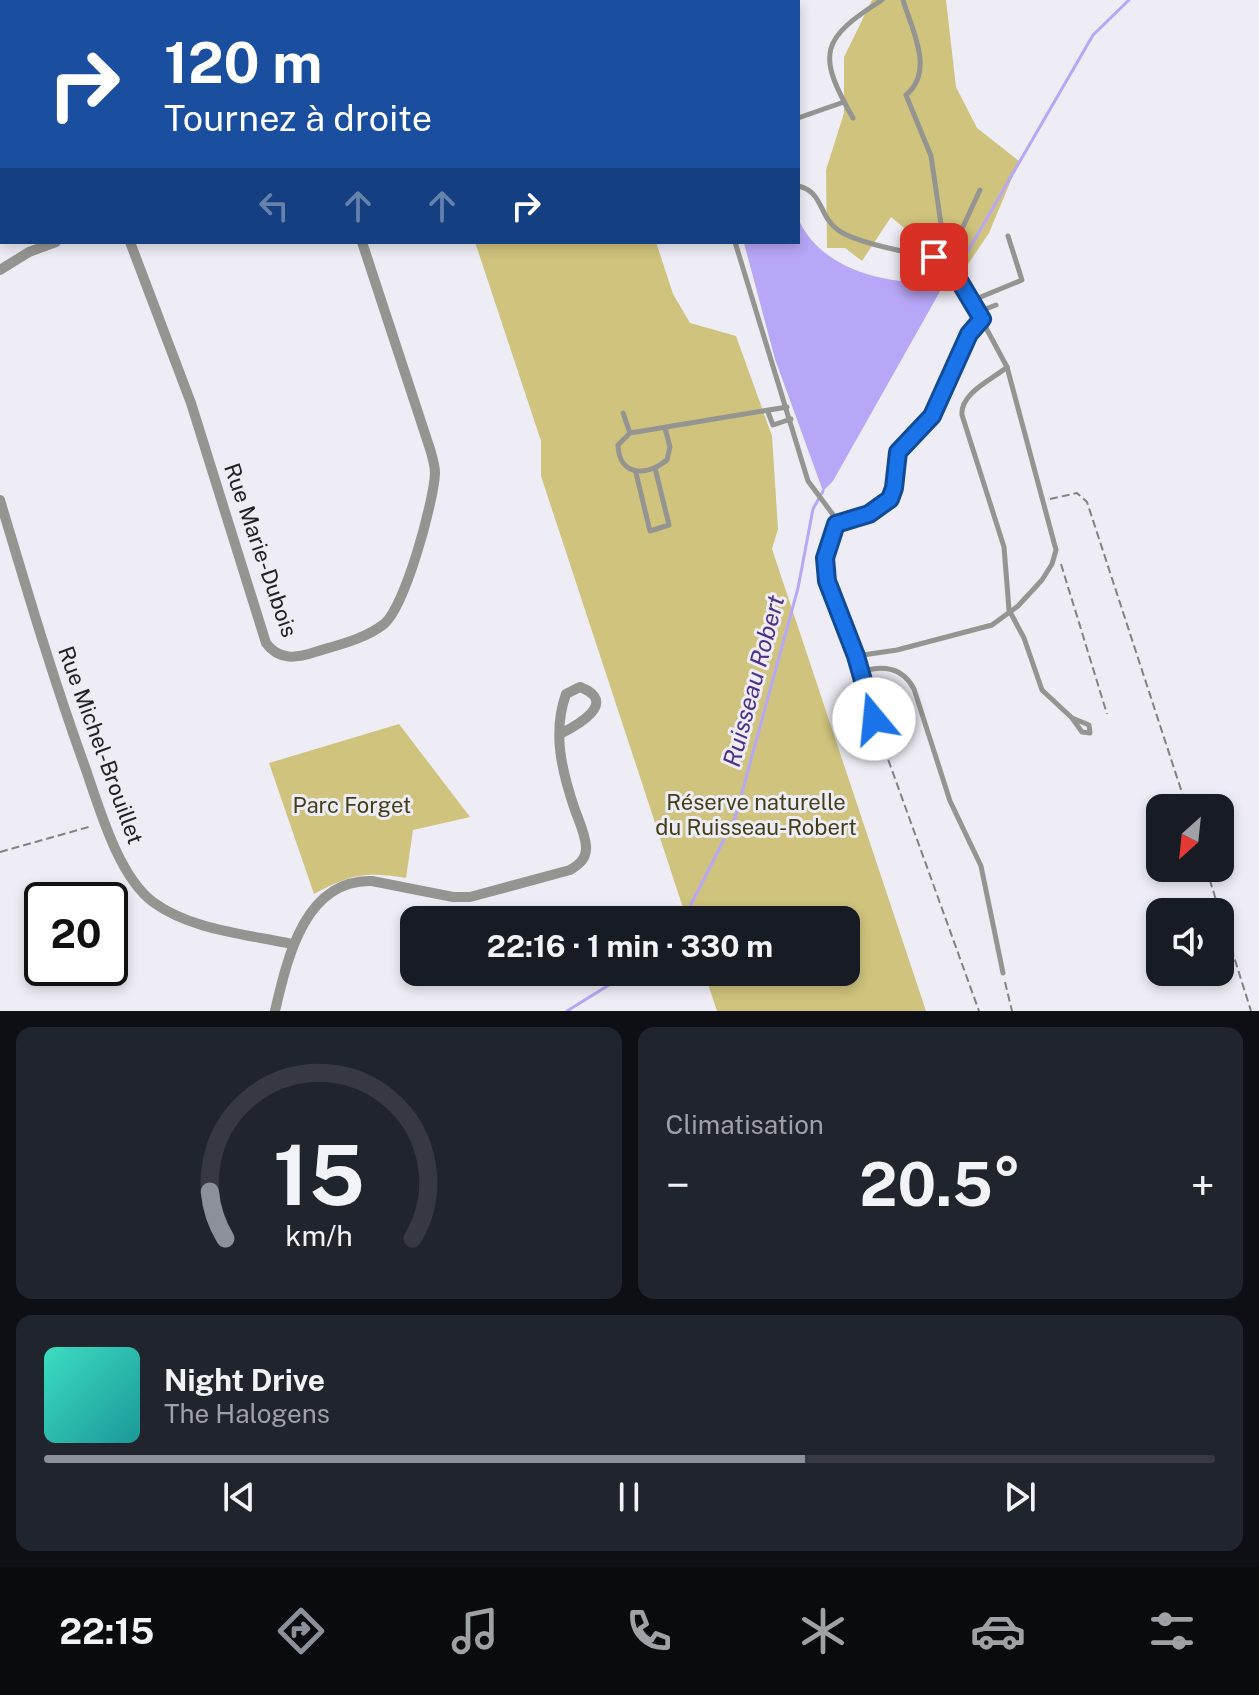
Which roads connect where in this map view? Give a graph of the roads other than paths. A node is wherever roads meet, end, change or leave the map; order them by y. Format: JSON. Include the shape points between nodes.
{"nodes":[{"id":1,"x":882,"y":0,"type":"edge"},
{"id":2,"x":903,"y":0,"type":"edge"},
{"id":3,"x":844,"y":102,"type":"junction"},
{"id":4,"x":800,"y":117,"type":"edge"},
{"id":5,"x":853,"y":118,"type":"dead end"},
{"id":6,"x":800,"y":187,"type":"edge"},
{"id":7,"x":980,"y":190,"type":"dead end"},
{"id":8,"x":1008,"y":236,"type":"dead end"},
{"id":9,"x":51,"y":244,"type":"edge"},
{"id":10,"x":131,"y":244,"type":"edge"},
{"id":11,"x":363,"y":244,"type":"edge"},
{"id":12,"x":736,"y":244,"type":"edge"},
{"id":13,"x":945,"y":257,"type":"junction"},
{"id":14,"x":0,"y":270,"type":"edge"},
{"id":15,"x":971,"y":301,"type":"junction"},
{"id":16,"x":996,"y":305,"type":"dead end"},
{"id":17,"x":978,"y":312,"type":"junction"},
{"id":18,"x":982,"y":319,"type":"junction"},
{"id":19,"x":1007,"y":367,"type":"junction"},
{"id":20,"x":787,"y":407,"type":"junction"},
{"id":21,"x":768,"y":412,"type":"junction"},
{"id":22,"x":623,"y":413,"type":"dead end"},
{"id":23,"x":791,"y":419,"type":"junction"},
{"id":24,"x":665,"y":428,"type":"junction"},
{"id":25,"x":630,"y":433,"type":"junction"},
{"id":26,"x":655,"y":468,"type":"junction"},
{"id":27,"x":636,"y":473,"type":"junction"},
{"id":28,"x":0,"y":500,"type":"edge"},
{"id":29,"x":836,"y":524,"type":"junction"},
{"id":30,"x":1010,"y":613,"type":"junction"},
{"id":31,"x":876,"y":653,"type":"junction"},
{"id":32,"x":856,"y":656,"type":"junction"},
{"id":33,"x":879,"y":667,"type":"junction"},
{"id":34,"x":860,"y":672,"type":"junction"},
{"id":35,"x":1072,"y":718,"type":"dead end"},
{"id":36,"x":874,"y":719,"type":"road end"},
{"id":37,"x":560,"y":734,"type":"junction"},
{"id":38,"x":292,"y":944,"type":"junction"},
{"id":39,"x":1003,"y":973,"type":"road end"},
{"id":40,"x":275,"y":1011,"type":"edge"}],
"edges":[{"from":1,"to":3,"type":"lane","via":[[846,23],[833,39],[834,83]]},
{"from":2,"to":13,"type":"lane","via":[[921,68],[906,95],[935,172]]},
{"from":3,"to":4,"type":"lane"},
{"from":3,"to":5,"type":"lane"},
{"from":6,"to":13,"type":"lane","via":[[815,194],[829,223],[847,236]]},
{"from":7,"to":13,"type":"lane"},
{"from":8,"to":15,"type":"lane","via":[[1022,280]]},
{"from":9,"to":14,"type":"street"},
{"from":10,"to":11,"type":"street","name":"Rue Marie-Dubois","via":[[191,403],[266,643],[273,652],[295,659],[354,640],[386,623],[428,519],[435,472],[430,449]]},
{"from":12,"to":20,"type":"lane"},
{"from":13,"to":15,"type":"lane"},
{"from":15,"to":17,"type":"lane"},
{"from":16,"to":17,"type":"lane"},
{"from":17,"to":18,"type":"lane"},
{"from":18,"to":19,"type":"lane"},
{"from":18,"to":29,"type":"lane","via":[[969,334],[932,416],[898,452],[890,499],[869,514]]},
{"from":19,"to":30,"type":"lane","via":[[1054,542],[1054,558],[1042,580]]},
{"from":19,"to":30,"type":"lane","via":[[968,396],[961,409],[1004,547]]},
{"from":20,"to":21,"type":"lane"},
{"from":20,"to":23,"type":"lane"},
{"from":21,"to":23,"type":"lane","via":[[773,425]]},
{"from":21,"to":24,"type":"lane"},
{"from":22,"to":25,"type":"lane"},
{"from":23,"to":29,"type":"lane","via":[[808,481],[835,515]]},
{"from":24,"to":25,"type":"lane"},
{"from":24,"to":26,"type":"lane","via":[[670,452]]},
{"from":25,"to":27,"type":"lane","via":[[618,449]]},
{"from":26,"to":27,"type":"lane"},
{"from":26,"to":27,"type":"lane","via":[[669,525],[650,531]]},
{"from":28,"to":38,"type":"street","name":"Rue Michel-Brouillet","via":[[42,643],[105,823],[132,880],[150,900],[190,921]]},
{"from":29,"to":32,"type":"lane","via":[[826,571]]},
{"from":30,"to":31,"type":"lane","via":[[982,629]]},
{"from":30,"to":35,"type":"lane","via":[[1042,690]]},
{"from":31,"to":32,"type":"lane"},
{"from":31,"to":33,"type":"lane"},
{"from":32,"to":34,"type":"lane"},
{"from":33,"to":34,"type":"lane"},
{"from":33,"to":39,"type":"lane","via":[[903,674],[916,694],[950,801],[981,866]]},
{"from":34,"to":36,"type":"lane"},
{"from":37,"to":37,"type":"street","via":[[566,694],[580,687],[590,691],[595,708],[589,717]]},
{"from":37,"to":38,"type":"street","via":[[562,772],[586,843],[580,864],[470,897],[359,881],[339,887],[312,910]]},
{"from":38,"to":40,"type":"street"}]}
